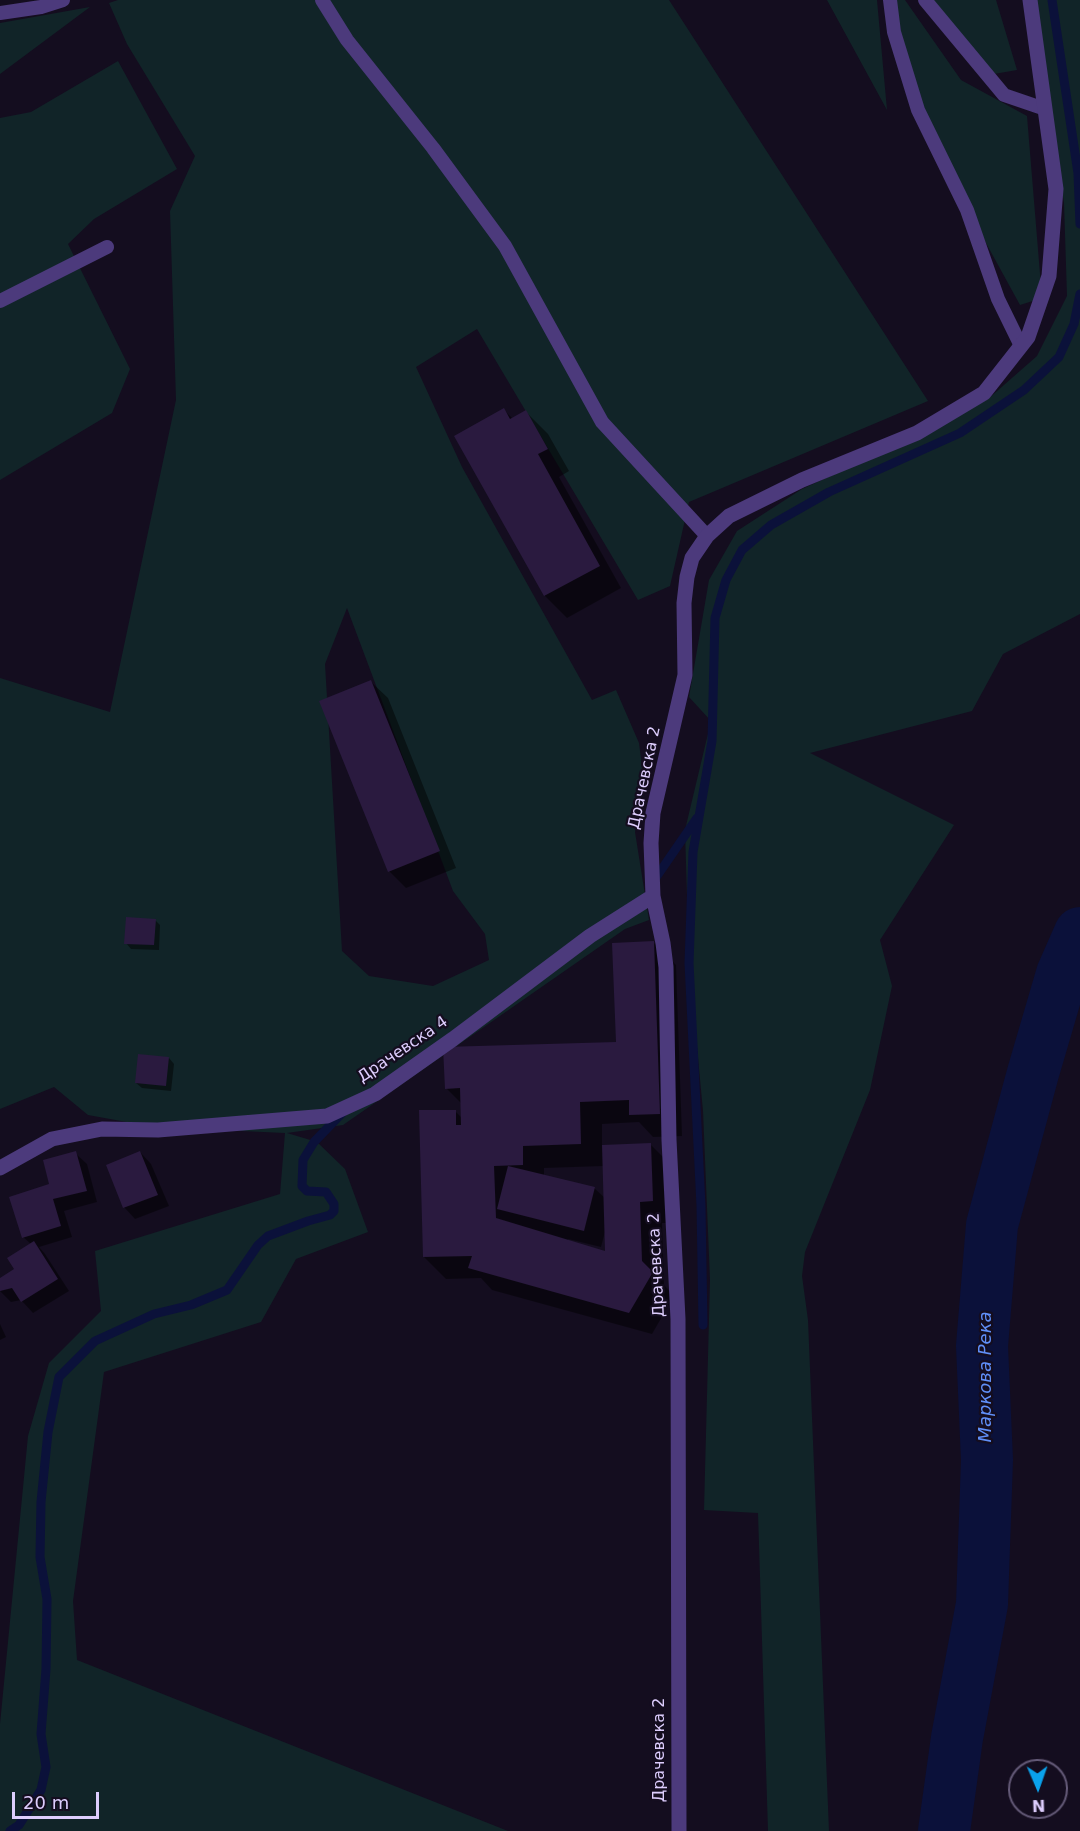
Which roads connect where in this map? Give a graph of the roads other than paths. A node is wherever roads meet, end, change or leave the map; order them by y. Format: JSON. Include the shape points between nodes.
{"nodes":[{"id":1,"x":63,"y":0,"type":"edge"},
{"id":2,"x":322,"y":0,"type":"edge"},
{"id":3,"x":890,"y":0,"type":"edge"},
{"id":4,"x":925,"y":0,"type":"edge"},
{"id":5,"x":1030,"y":0,"type":"edge"},
{"id":6,"x":0,"y":13,"type":"edge"},
{"id":7,"x":1045,"y":109,"type":"junction"},
{"id":8,"x":107,"y":247,"type":"dead end"},
{"id":9,"x":0,"y":301,"type":"edge"},
{"id":10,"x":1021,"y":346,"type":"junction"},
{"id":11,"x":707,"y":536,"type":"junction"},
{"id":12,"x":653,"y":896,"type":"junction"},
{"id":13,"x":0,"y":1168,"type":"edge"},
{"id":14,"x":679,"y":1831,"type":"edge"}],
"edges":[{"from":1,"to":6,"type":"lane"},
{"from":2,"to":11,"type":"lane","via":[[347,40],[505,246],[602,422]]},
{"from":3,"to":10,"type":"lane","via":[[894,32],[918,110],[967,210],[998,298]]},
{"from":4,"to":7,"type":"lane","via":[[1004,95]]},
{"from":5,"to":7,"type":"street","name":"Драчевска 2"},
{"from":7,"to":10,"type":"street","name":"Драчевска 2","via":[[1056,189],[1049,276],[1028,338]]},
{"from":8,"to":9,"type":"lane"},
{"from":10,"to":11,"type":"street","name":"Драчевска 2","via":[[984,393],[917,432],[802,480],[729,516]]},
{"from":11,"to":12,"type":"street","name":"Драчевска 2","via":[[692,558],[687,576],[685,675],[653,813]]},
{"from":12,"to":13,"type":"street","name":"Драчевска 4","via":[[590,936],[375,1094],[327,1116],[158,1130],[102,1129],[52,1139]]},
{"from":12,"to":14,"type":"street","name":"Драчевска 2","via":[[666,967],[678,1319]]}]}
